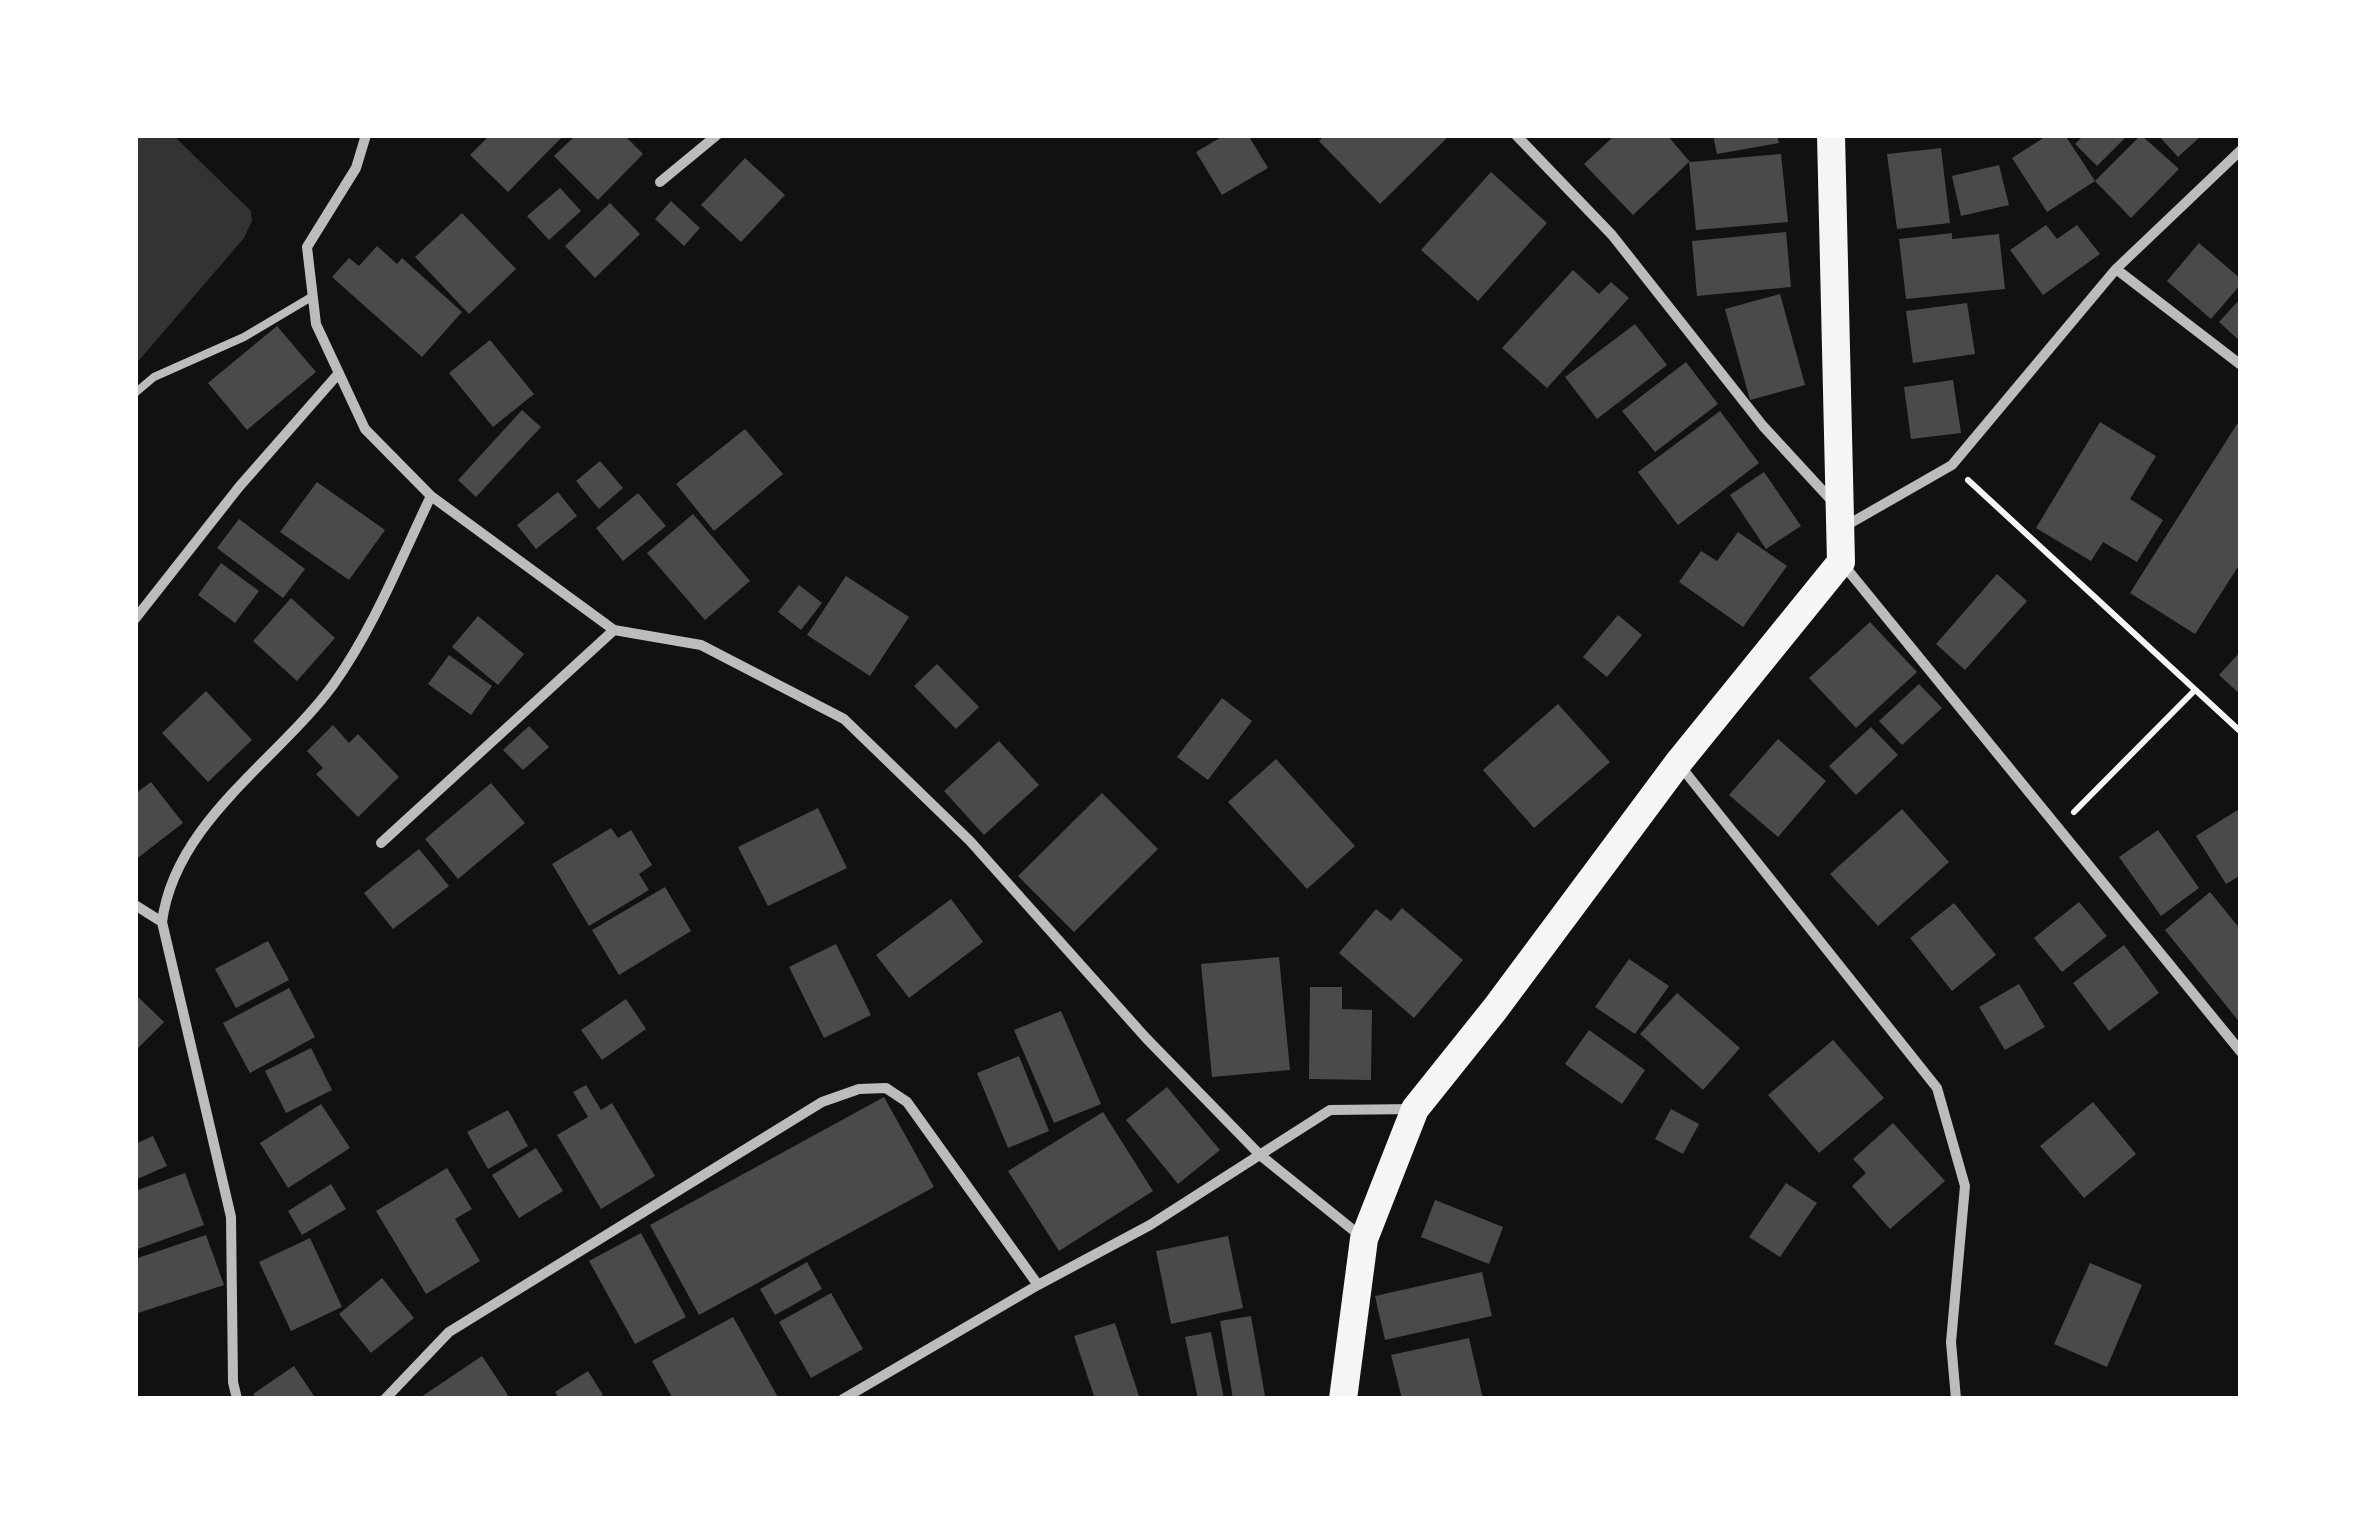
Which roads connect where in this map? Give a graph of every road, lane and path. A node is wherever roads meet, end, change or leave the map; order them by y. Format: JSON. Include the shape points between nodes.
{"nodes":[{"id":1,"x":366,"y":135,"type":"edge"},
{"id":2,"x":717,"y":135,"type":"edge"},
{"id":3,"x":1516,"y":135,"type":"edge"},
{"id":4,"x":1831,"y":135,"type":"edge"},
{"id":5,"x":2241,"y":150,"type":"edge"},
{"id":6,"x":660,"y":182,"type":"dead end"},
{"id":7,"x":2116,"y":269,"type":"junction"},
{"id":8,"x":313,"y":296,"type":"junction"},
{"id":9,"x":2241,"y":365,"type":"edge"},
{"id":10,"x":339,"y":374,"type":"junction"},
{"id":11,"x":135,"y":392,"type":"edge"},
{"id":12,"x":1952,"y":465,"type":"junction"},
{"id":13,"x":432,"y":496,"type":"junction"},
{"id":14,"x":1841,"y":519,"type":"junction"},
{"id":15,"x":1841,"y":562,"type":"junction"},
{"id":16,"x":135,"y":619,"type":"edge"},
{"id":17,"x":614,"y":630,"type":"junction"},
{"id":18,"x":2195,"y":690,"type":"junction"},
{"id":19,"x":2241,"y":732,"type":"edge"},
{"id":20,"x":1678,"y":763,"type":"junction"},
{"id":21,"x":2060,"y":827,"type":"junction"},
{"id":22,"x":380,"y":844,"type":"dead end"},
{"id":23,"x":135,"y":905,"type":"edge"},
{"id":24,"x":162,"y":922,"type":"junction"},
{"id":25,"x":2241,"y":1052,"type":"edge"},
{"id":26,"x":1415,"y":1109,"type":"junction"},
{"id":27,"x":1260,"y":1154,"type":"junction"},
{"id":28,"x":1364,"y":1239,"type":"junction"},
{"id":29,"x":1038,"y":1285,"type":"junction"},
{"id":30,"x":237,"y":1399,"type":"edge"},
{"id":31,"x":385,"y":1399,"type":"edge"},
{"id":32,"x":843,"y":1399,"type":"edge"},
{"id":33,"x":1343,"y":1399,"type":"edge"},
{"id":34,"x":1956,"y":1399,"type":"edge"}],
"edges":[{"from":1,"to":8,"type":"street","via":[[356,168],[307,247]]},
{"from":2,"to":6,"type":"street"},
{"from":3,"to":14,"type":"street","via":[[1612,234]]},
{"from":4,"to":14,"type":"highway"},
{"from":5,"to":7,"type":"street"},
{"from":7,"to":9,"type":"street"},
{"from":7,"to":12,"type":"street"},
{"from":8,"to":10,"type":"street","via":[[316,324]]},
{"from":8,"to":11,"type":"lane"},
{"from":10,"to":13,"type":"street","via":[[365,430]]},
{"from":10,"to":16,"type":"street"},
{"from":12,"to":14,"type":"street"},
{"from":12,"to":18,"type":"path"},
{"from":13,"to":17,"type":"street"},
{"from":13,"to":24,"type":"street","via":[[332,685],[207,822],[166,896]]},
{"from":14,"to":15,"type":"highway"},
{"from":15,"to":20,"type":"highway"},
{"from":15,"to":21,"type":"street"},
{"from":17,"to":22,"type":"street"},
{"from":17,"to":27,"type":"street","via":[[701,646],[844,719],[970,841]]},
{"from":18,"to":19,"type":"path"},
{"from":18,"to":21,"type":"path"},
{"from":20,"to":26,"type":"highway"},
{"from":20,"to":34,"type":"street","via":[[1937,1088],[1966,1186],[1951,1342]]},
{"from":21,"to":25,"type":"street"},
{"from":23,"to":24,"type":"street"},
{"from":24,"to":30,"type":"street","via":[[232,1217]]},
{"from":26,"to":27,"type":"street","via":[[1330,1110]]},
{"from":26,"to":28,"type":"highway"},
{"from":27,"to":28,"type":"street"},
{"from":27,"to":29,"type":"street","via":[[1150,1225]]},
{"from":28,"to":33,"type":"highway"},
{"from":29,"to":31,"type":"street","via":[[907,1102],[886,1088],[858,1088],[822,1102],[450,1332]]},
{"from":29,"to":32,"type":"street"}]}
